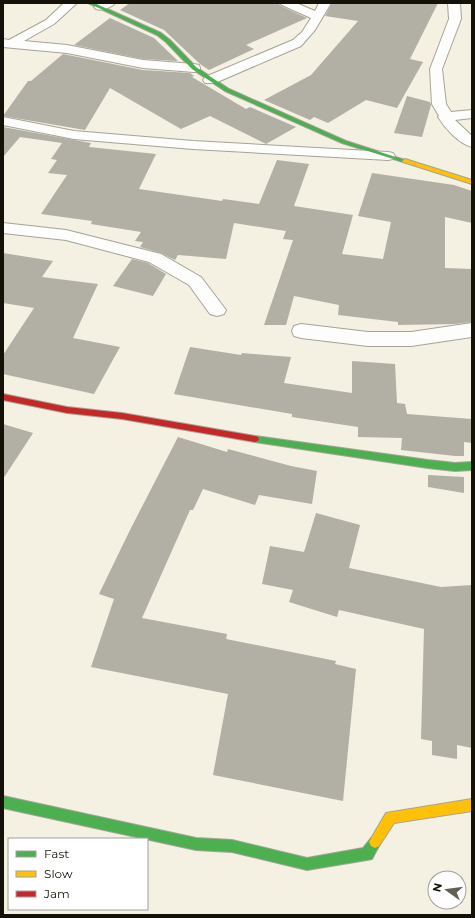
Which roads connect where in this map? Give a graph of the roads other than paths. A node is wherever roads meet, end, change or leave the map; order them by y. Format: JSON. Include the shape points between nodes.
{"nodes":[{"id":1,"x":286,"y":3,"type":"edge"},
{"id":2,"x":325,"y":3,"type":"edge"},
{"id":3,"x":454,"y":3,"type":"edge"},
{"id":4,"x":53,"y":4,"type":"edge"},
{"id":5,"x":69,"y":4,"type":"edge"},
{"id":6,"x":100,"y":4,"type":"edge"},
{"id":7,"x":317,"y":16,"type":"junction"},
{"id":8,"x":7,"y":44,"type":"edge"},
{"id":9,"x":194,"y":68,"type":"junction"},
{"id":10,"x":210,"y":80,"type":"junction"},
{"id":11,"x":472,"y":114,"type":"edge"},
{"id":12,"x":446,"y":117,"type":"junction"},
{"id":13,"x":3,"y":121,"type":"edge"},
{"id":14,"x":472,"y":143,"type":"edge"},
{"id":15,"x":388,"y":156,"type":"junction"},
{"id":16,"x":472,"y":182,"type":"edge"},
{"id":17,"x":3,"y":228,"type":"edge"},
{"id":18,"x":217,"y":310,"type":"dead end"},
{"id":19,"x":472,"y":330,"type":"edge"},
{"id":20,"x":301,"y":331,"type":"dead end"},
{"id":21,"x":3,"y":397,"type":"edge"},
{"id":22,"x":472,"y":466,"type":"edge"},
{"id":23,"x":3,"y":802,"type":"edge"},
{"id":24,"x":472,"y":805,"type":"edge"}],
"edges":[{"from":1,"to":7,"type":"street"},
{"from":2,"to":7,"type":"street"},
{"from":3,"to":12,"type":"street","via":[[461,20],[449,32],[436,69],[439,104]]},
{"from":4,"to":5,"type":"street"},
{"from":5,"to":8,"type":"street","via":[[50,22]]},
{"from":6,"to":9,"type":"street","via":[[159,34]]},
{"from":7,"to":10,"type":"street","via":[[304,38],[297,43]]},
{"from":8,"to":9,"type":"street","via":[[67,49],[143,64]]},
{"from":9,"to":10,"type":"street"},
{"from":10,"to":15,"type":"street","via":[[315,130]]},
{"from":11,"to":12,"type":"street"},
{"from":12,"to":14,"type":"street","via":[[452,126]]},
{"from":13,"to":15,"type":"street","via":[[59,133],[153,142]]},
{"from":15,"to":16,"type":"street"},
{"from":17,"to":18,"type":"street","via":[[66,235],[155,258],[195,281]]},
{"from":19,"to":20,"type":"street","via":[[411,339],[368,339]]},
{"from":21,"to":22,"type":"street","via":[[67,410],[122,416],[278,443],[428,464]]},
{"from":23,"to":24,"type":"street","via":[[196,844],[232,846],[307,864],[367,854],[390,817]]}]}
